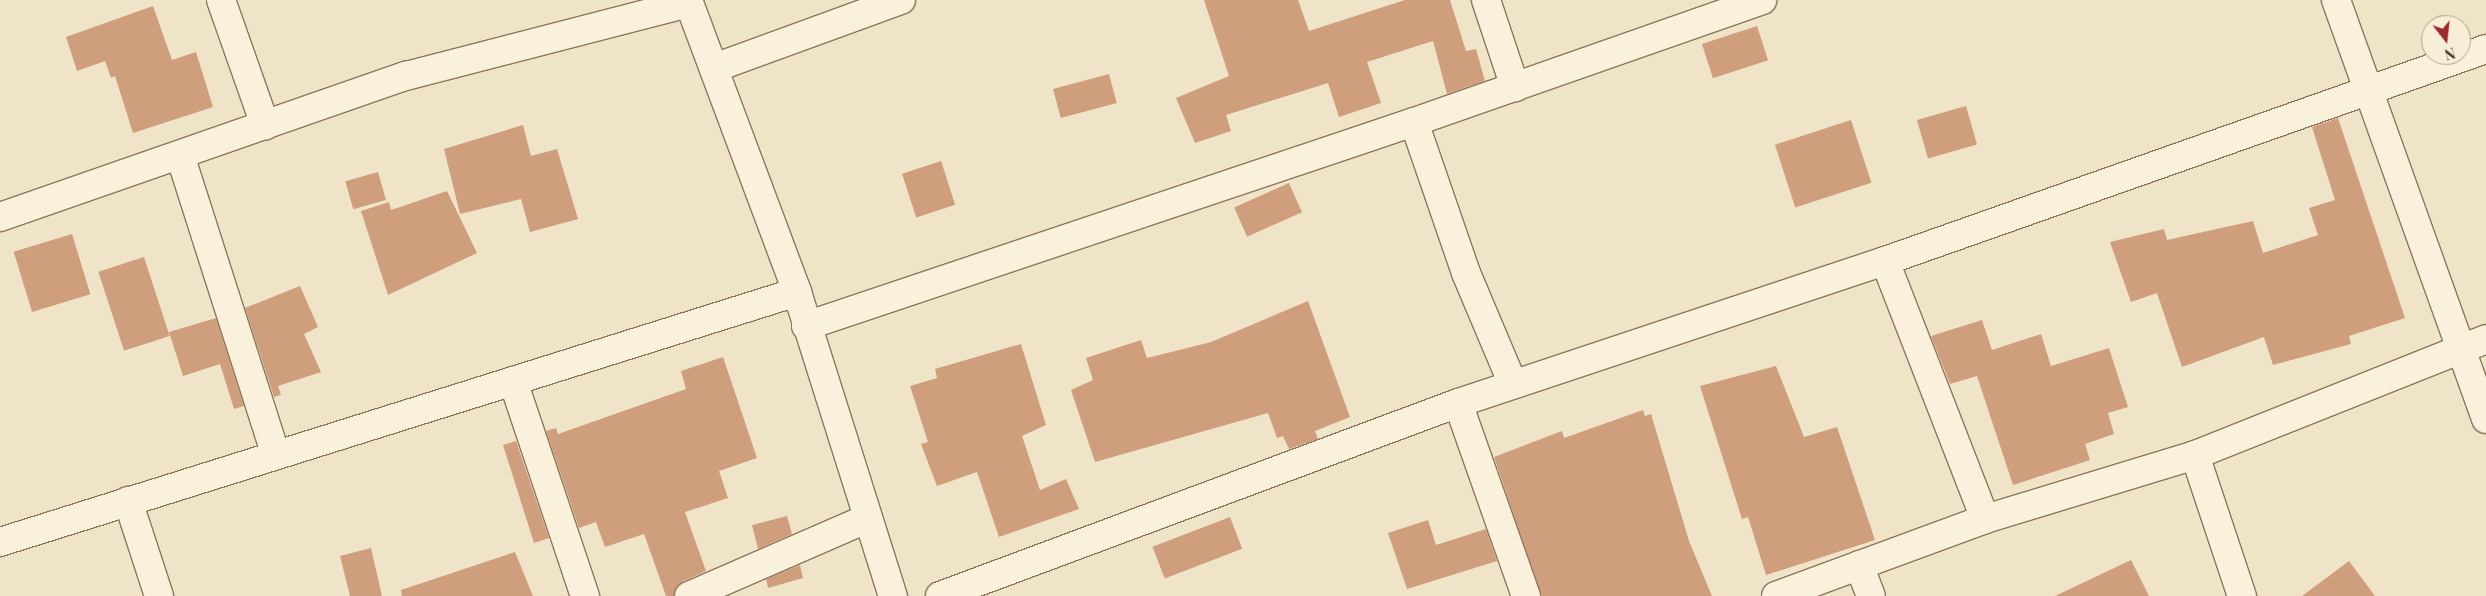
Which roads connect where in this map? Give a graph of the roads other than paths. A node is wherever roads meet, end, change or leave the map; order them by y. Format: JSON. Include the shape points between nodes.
{"nodes":[{"id":1,"x":220,"y":0,"type":"edge"},
{"id":2,"x":901,"y":0,"type":"edge"},
{"id":3,"x":1486,"y":0,"type":"edge"},
{"id":4,"x":1762,"y":0,"type":"edge"},
{"id":5,"x":2336,"y":0,"type":"edge"},
{"id":6,"x":689,"y":1,"type":"edge"},
{"id":7,"x":2486,"y":49,"type":"edge"},
{"id":8,"x":714,"y":68,"type":"junction"},
{"id":9,"x":1515,"y":87,"type":"junction"},
{"id":10,"x":2371,"y":90,"type":"junction"},
{"id":11,"x":1414,"y":122,"type":"junction"},
{"id":12,"x":265,"y":125,"type":"junction"},
{"id":13,"x":180,"y":155,"type":"junction"},
{"id":14,"x":0,"y":217,"type":"edge"},
{"id":15,"x":1884,"y":261,"type":"junction"},
{"id":16,"x":796,"y":292,"type":"junction"},
{"id":17,"x":806,"y":326,"type":"junction"},
{"id":18,"x":2474,"y":343,"type":"edge"},
{"id":19,"x":513,"y":381,"type":"junction"},
{"id":20,"x":1513,"y":384,"type":"junction"},
{"id":21,"x":1458,"y":403,"type":"junction"},
{"id":22,"x":2486,"y":419,"type":"edge"},
{"id":23,"x":276,"y":455,"type":"junction"},
{"id":24,"x":2195,"y":455,"type":"junction"},
{"id":25,"x":128,"y":501,"type":"junction"},
{"id":26,"x":868,"y":518,"type":"junction"},
{"id":27,"x":1985,"y":519,"type":"junction"},
{"id":28,"x":0,"y":542,"type":"edge"},
{"id":29,"x":1859,"y":565,"type":"junction"},
{"id":30,"x":158,"y":596,"type":"edge"},
{"id":31,"x":586,"y":596,"type":"edge"},
{"id":32,"x":689,"y":596,"type":"edge"},
{"id":33,"x":893,"y":596,"type":"edge"},
{"id":34,"x":940,"y":596,"type":"edge"},
{"id":35,"x":1526,"y":596,"type":"edge"},
{"id":36,"x":1776,"y":596,"type":"edge"},
{"id":37,"x":1871,"y":596,"type":"edge"},
{"id":38,"x":2242,"y":596,"type":"edge"}],
"edges":[{"from":1,"to":12,"type":"street"},
{"from":2,"to":8,"type":"street"},
{"from":3,"to":9,"type":"street"},
{"from":4,"to":9,"type":"street"},
{"from":5,"to":10,"type":"street"},
{"from":6,"to":8,"type":"street"},
{"from":6,"to":12,"type":"street","via":[[406,76]]},
{"from":7,"to":10,"type":"street"},
{"from":8,"to":16,"type":"street"},
{"from":9,"to":11,"type":"street"},
{"from":10,"to":15,"type":"street"},
{"from":10,"to":18,"type":"street"},
{"from":11,"to":17,"type":"street"},
{"from":11,"to":20,"type":"street","via":[[1466,273]]},
{"from":12,"to":13,"type":"street"},
{"from":13,"to":14,"type":"street"},
{"from":13,"to":23,"type":"street"},
{"from":15,"to":20,"type":"street"},
{"from":15,"to":27,"type":"street"},
{"from":16,"to":17,"type":"street"},
{"from":16,"to":19,"type":"street"},
{"from":17,"to":26,"type":"street"},
{"from":18,"to":22,"type":"street"},
{"from":18,"to":24,"type":"street"},
{"from":19,"to":23,"type":"street"},
{"from":19,"to":31,"type":"street"},
{"from":20,"to":21,"type":"street"},
{"from":21,"to":34,"type":"street"},
{"from":21,"to":35,"type":"street"},
{"from":23,"to":25,"type":"street"},
{"from":24,"to":27,"type":"street"},
{"from":24,"to":38,"type":"street"},
{"from":25,"to":28,"type":"street"},
{"from":25,"to":30,"type":"street"},
{"from":26,"to":32,"type":"street"},
{"from":26,"to":33,"type":"street"},
{"from":27,"to":29,"type":"street"},
{"from":29,"to":36,"type":"street"},
{"from":29,"to":37,"type":"street"}]}
